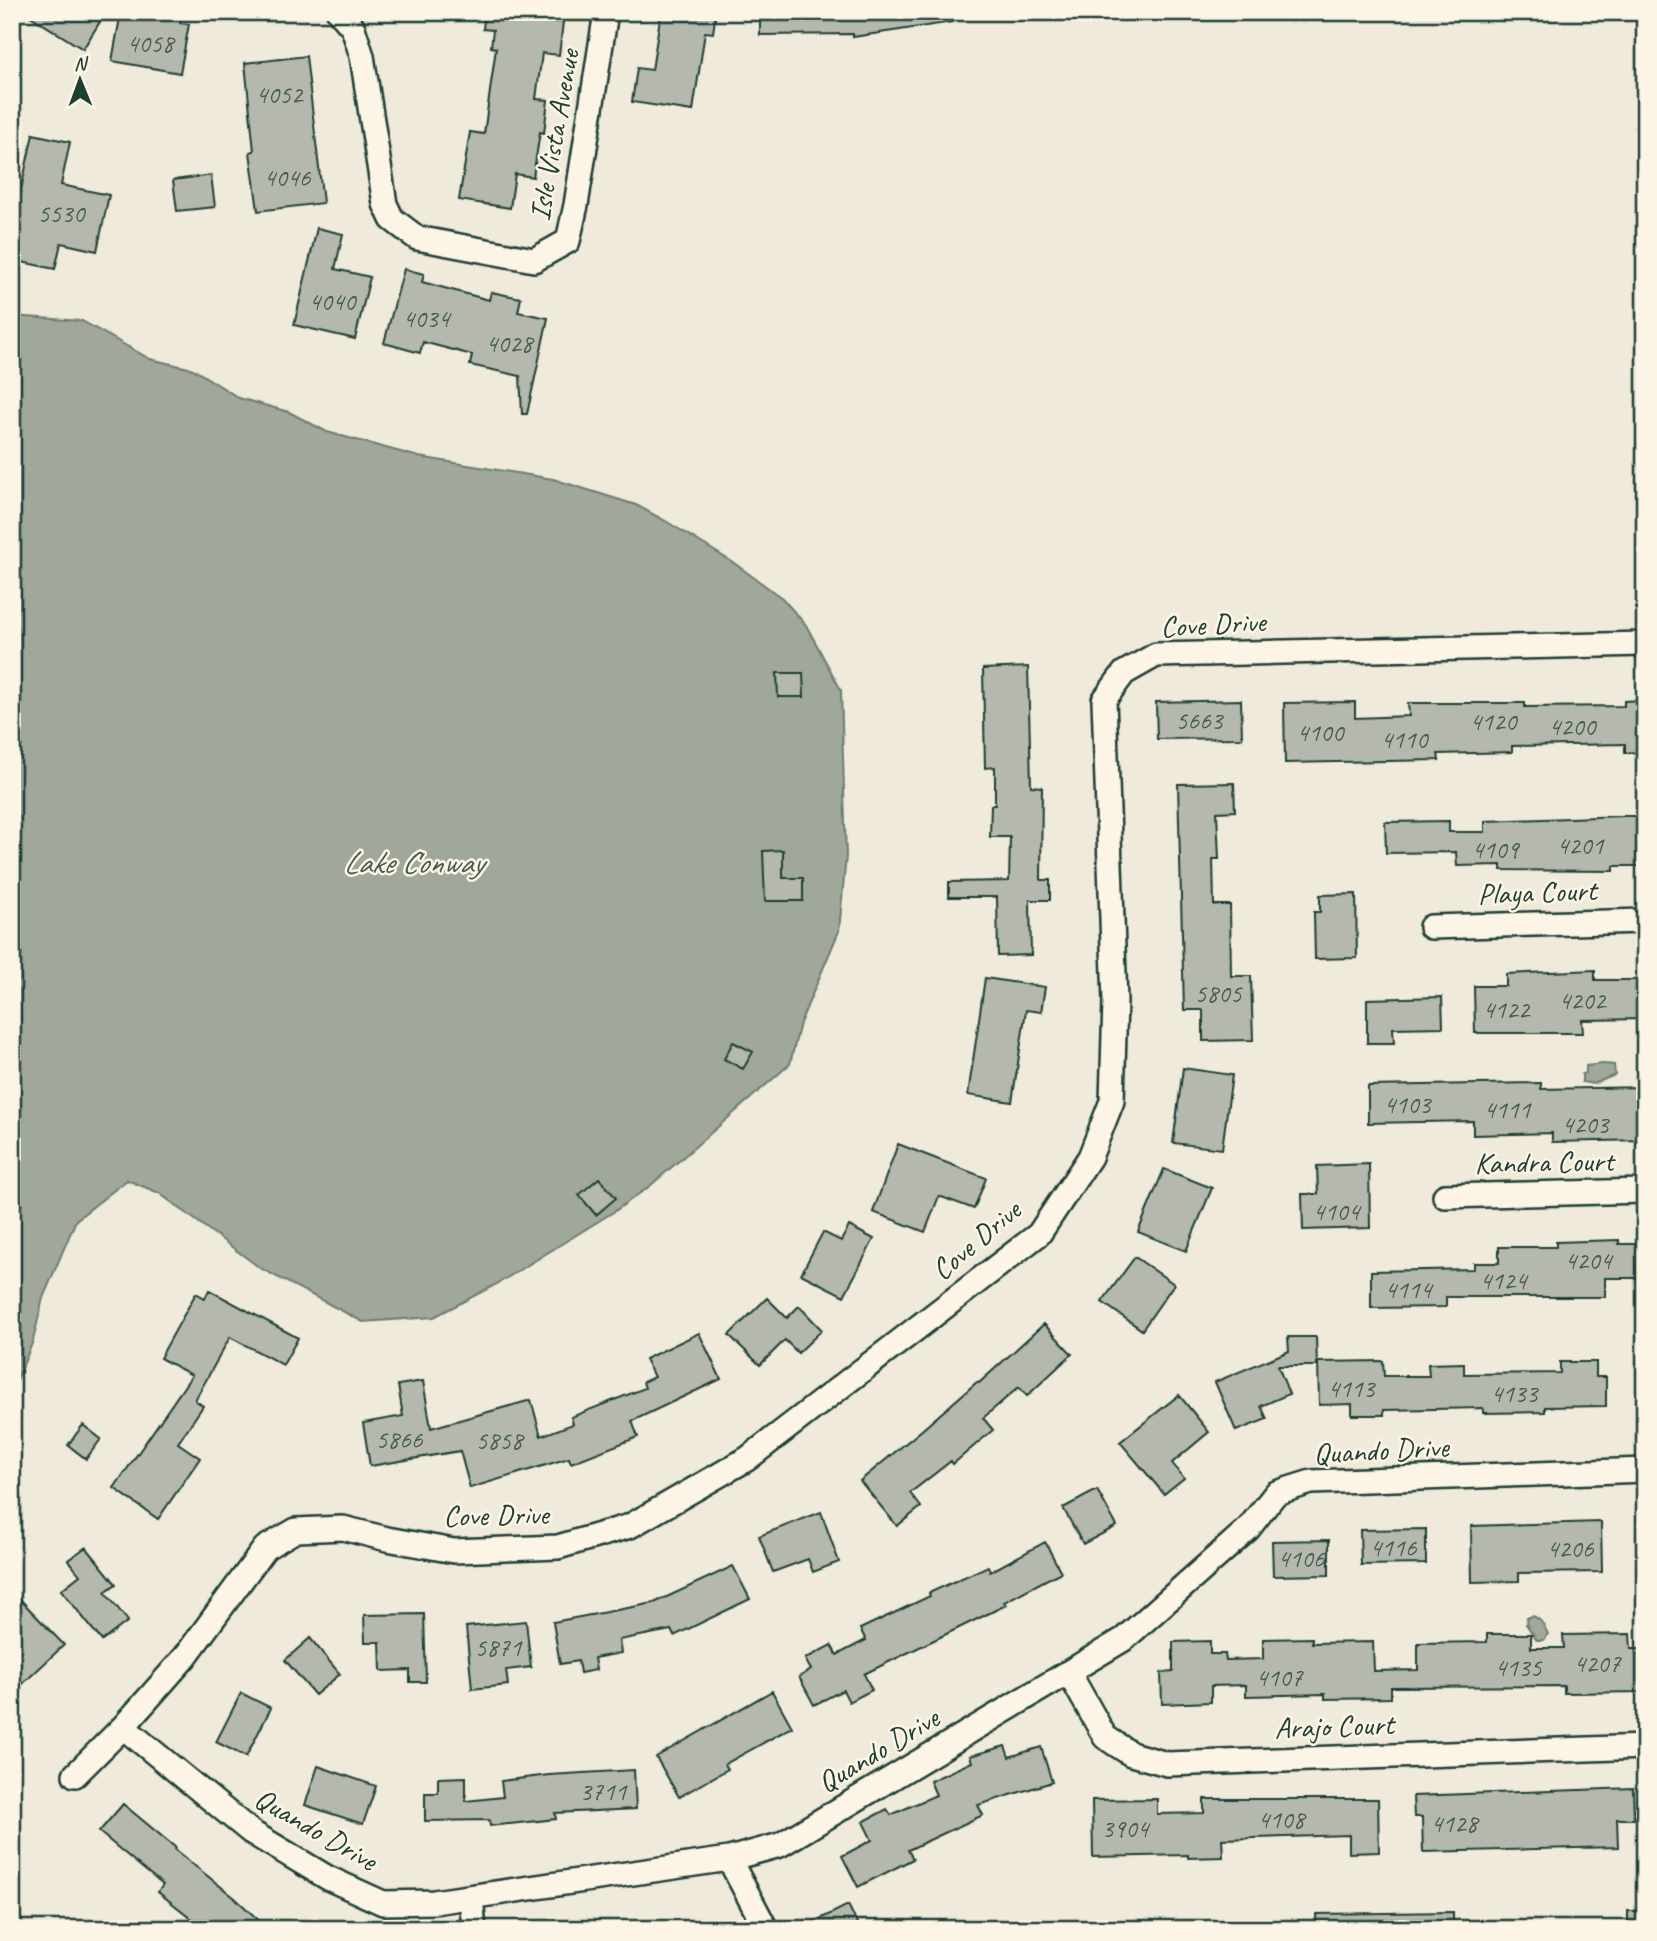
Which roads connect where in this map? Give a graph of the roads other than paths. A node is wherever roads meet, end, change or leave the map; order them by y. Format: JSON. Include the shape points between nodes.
{"nodes":[{"id":1,"x":339,"y":12,"type":"edge"},
{"id":2,"x":606,"y":12,"type":"edge"},
{"id":3,"x":1645,"y":644,"type":"edge"},
{"id":4,"x":1645,"y":921,"type":"edge"},
{"id":5,"x":1431,"y":927,"type":"dead end"},
{"id":6,"x":1645,"y":1191,"type":"edge"},
{"id":7,"x":1445,"y":1196,"type":"dead end"},
{"id":8,"x":1645,"y":1469,"type":"edge"},
{"id":9,"x":1069,"y":1673,"type":"junction"},
{"id":10,"x":123,"y":1727,"type":"junction"},
{"id":11,"x":1645,"y":1746,"type":"edge"},
{"id":12,"x":75,"y":1775,"type":"dead end"},
{"id":13,"x":729,"y":1858,"type":"junction"},
{"id":14,"x":471,"y":1897,"type":"junction"},
{"id":15,"x":474,"y":1929,"type":"edge"},
{"id":16,"x":766,"y":1929,"type":"edge"}],
"edges":[{"from":1,"to":2,"type":"street","name":"Isle Vista Avenue","via":[[353,28],[362,56],[385,204],[392,219],[417,238],[534,260],[568,241]]},
{"from":3,"to":10,"type":"street","name":"Cove Drive","via":[[1156,655],[1124,673],[1104,700],[1115,1001],[1112,1101],[1090,1157],[1039,1234],[747,1459],[630,1526],[558,1547],[454,1551],[343,1528],[296,1530],[265,1548],[185,1657]]},
{"from":4,"to":5,"type":"street","name":"Playa Court"},
{"from":6,"to":7,"type":"street","name":"Kandra Court"},
{"from":8,"to":9,"type":"street","name":"Quando Drive","via":[[1311,1482],[1276,1493],[1248,1529],[1185,1587],[1124,1639]]},
{"from":9,"to":11,"type":"street","name":"Arajo Court","via":[[1105,1737],[1131,1754],[1167,1764]]},
{"from":9,"to":13,"type":"street","name":"Quando Drive","via":[[780,1845]]},
{"from":10,"to":12,"type":"street","name":"Cove Drive"},
{"from":10,"to":14,"type":"street","name":"Quando Drive","via":[[251,1832],[328,1878],[383,1903]]},
{"from":13,"to":14,"type":"street","name":"Quando Drive"},
{"from":13,"to":16,"type":"street"},
{"from":14,"to":15,"type":"street"}]}
